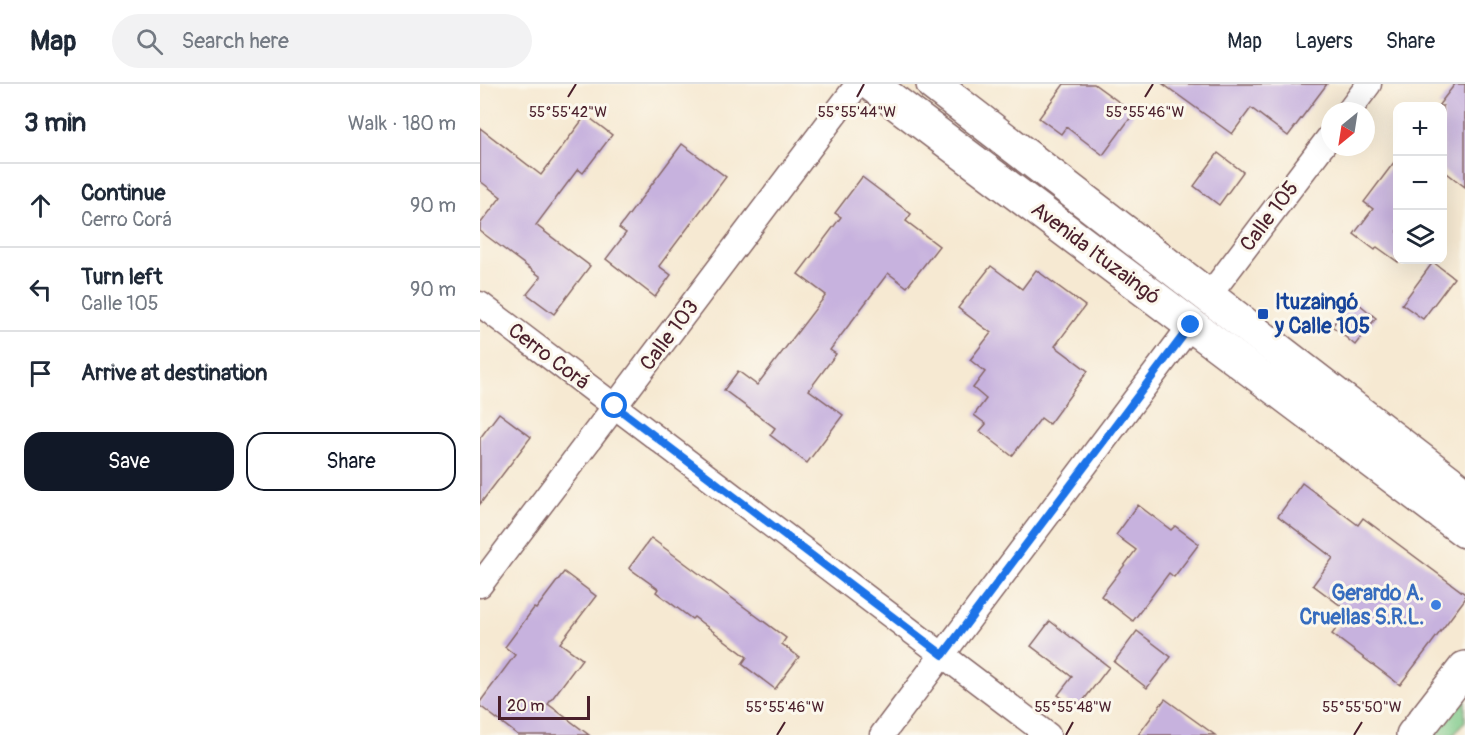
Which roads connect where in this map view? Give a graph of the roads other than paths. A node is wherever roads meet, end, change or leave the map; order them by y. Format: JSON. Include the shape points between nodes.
{"nodes":[{"id":1,"x":858,"y":84,"type":"edge"},
{"id":2,"x":871,"y":84,"type":"edge"},
{"id":3,"x":933,"y":84,"type":"edge"},
{"id":4,"x":1369,"y":84,"type":"edge"},
{"id":5,"x":1356,"y":102,"type":"edge"},
{"id":6,"x":1321,"y":148,"type":"edge"},
{"id":7,"x":1208,"y":297,"type":"junction"},
{"id":8,"x":480,"y":304,"type":"edge"},
{"id":9,"x":1191,"y":325,"type":"junction"},
{"id":10,"x":615,"y":406,"type":"junction"},
{"id":11,"x":1465,"y":495,"type":"edge"},
{"id":12,"x":1465,"y":531,"type":"edge"},
{"id":13,"x":480,"y":585,"type":"edge"},
{"id":14,"x":943,"y":655,"type":"junction"},
{"id":15,"x":1465,"y":668,"type":"edge"},
{"id":16,"x":882,"y":735,"type":"edge"},
{"id":17,"x":1048,"y":735,"type":"edge"},
{"id":18,"x":1413,"y":735,"type":"edge"}],
"edges":[{"from":1,"to":10,"type":"street","name":"Calle 103"},
{"from":2,"to":9,"type":"main road","name":"Avenida Ituzaingó"},
{"from":3,"to":7,"type":"main road","name":"Avenida Ituzaingó"},
{"from":4,"to":5,"type":"street"},
{"from":6,"to":7,"type":"street","name":"Calle 105"},
{"from":7,"to":11,"type":"main road","name":"Avenida Ituzaingó"},
{"from":8,"to":10,"type":"street","name":"Cerro Corá"},
{"from":9,"to":12,"type":"main road","name":"Avenida Ituzaingó"},
{"from":9,"to":14,"type":"street"},
{"from":10,"to":13,"type":"street","name":"Calle 103"},
{"from":10,"to":14,"type":"street","name":"Cerro Corá"},
{"from":14,"to":16,"type":"street"},
{"from":14,"to":17,"type":"street","name":"Cerro Corá"},
{"from":15,"to":18,"type":"main road"}]}
